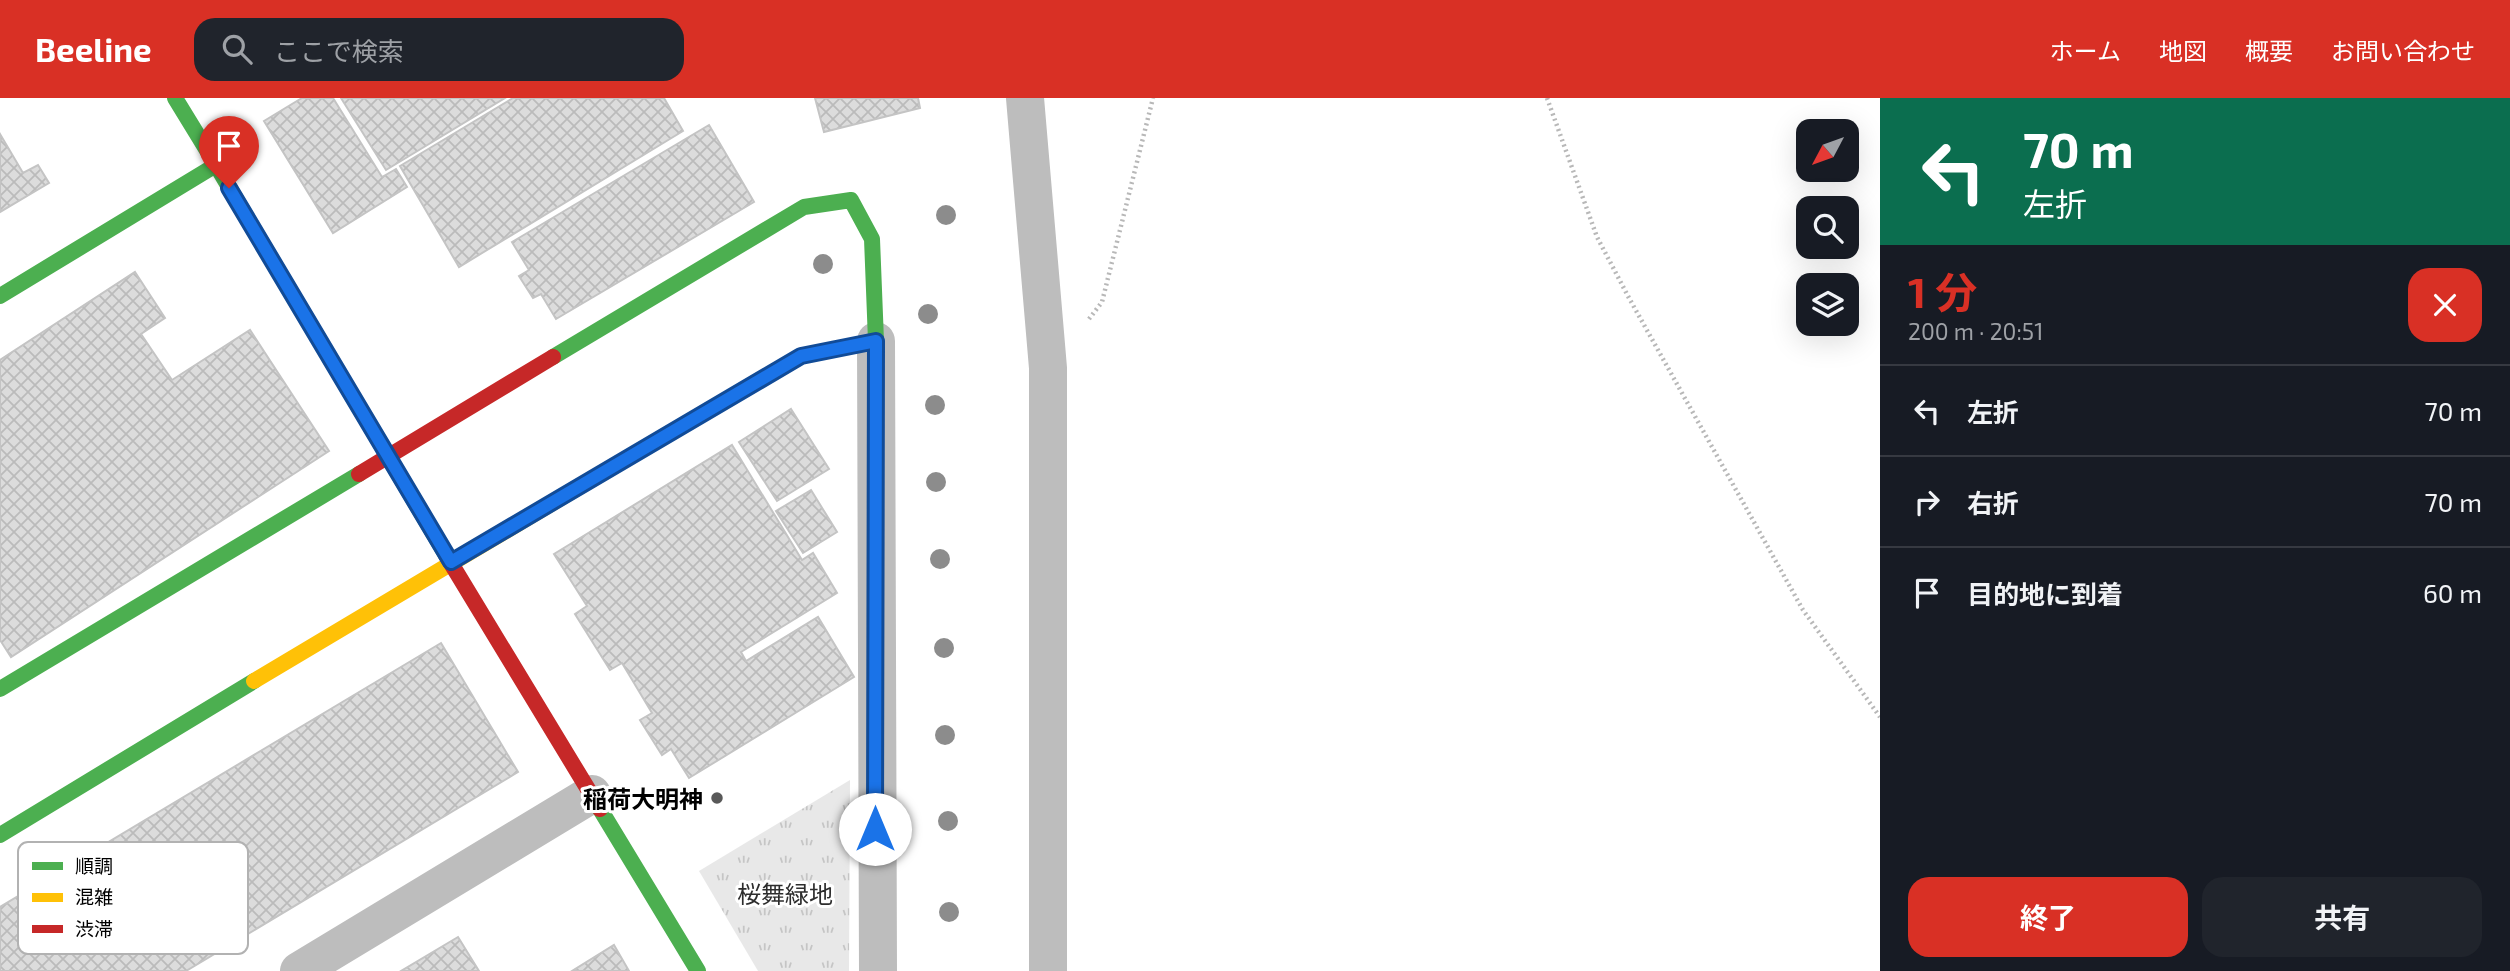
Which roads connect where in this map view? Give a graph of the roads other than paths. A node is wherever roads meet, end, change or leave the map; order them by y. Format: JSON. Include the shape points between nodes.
{"nodes":[{"id":1,"x":175,"y":98,"type":"edge"},
{"id":2,"x":1025,"y":98,"type":"edge"},
{"id":3,"x":216,"y":165,"type":"junction"},
{"id":4,"x":0,"y":296,"type":"edge"},
{"id":5,"x":876,"y":341,"type":"junction"},
{"id":6,"x":386,"y":456,"type":"junction"},
{"id":7,"x":451,"y":562,"type":"junction"},
{"id":8,"x":0,"y":689,"type":"edge"},
{"id":9,"x":592,"y":793,"type":"junction"},
{"id":10,"x":0,"y":835,"type":"edge"},
{"id":11,"x":299,"y":971,"type":"edge"},
{"id":12,"x":698,"y":971,"type":"edge"},
{"id":13,"x":878,"y":971,"type":"edge"},
{"id":14,"x":1048,"y":971,"type":"edge"}],
"edges":[{"from":1,"to":3,"type":"street"},
{"from":2,"to":14,"type":"street","via":[[1048,368]]},
{"from":3,"to":4,"type":"street"},
{"from":3,"to":6,"type":"street"},
{"from":5,"to":6,"type":"street","via":[[872,239],[867,229],[851,200],[804,207]]},
{"from":5,"to":7,"type":"street","via":[[801,356]]},
{"from":5,"to":13,"type":"street"},
{"from":6,"to":7,"type":"street"},
{"from":6,"to":8,"type":"street"},
{"from":7,"to":9,"type":"street"},
{"from":7,"to":10,"type":"street"},
{"from":9,"to":11,"type":"street"},
{"from":9,"to":12,"type":"street"}]}
